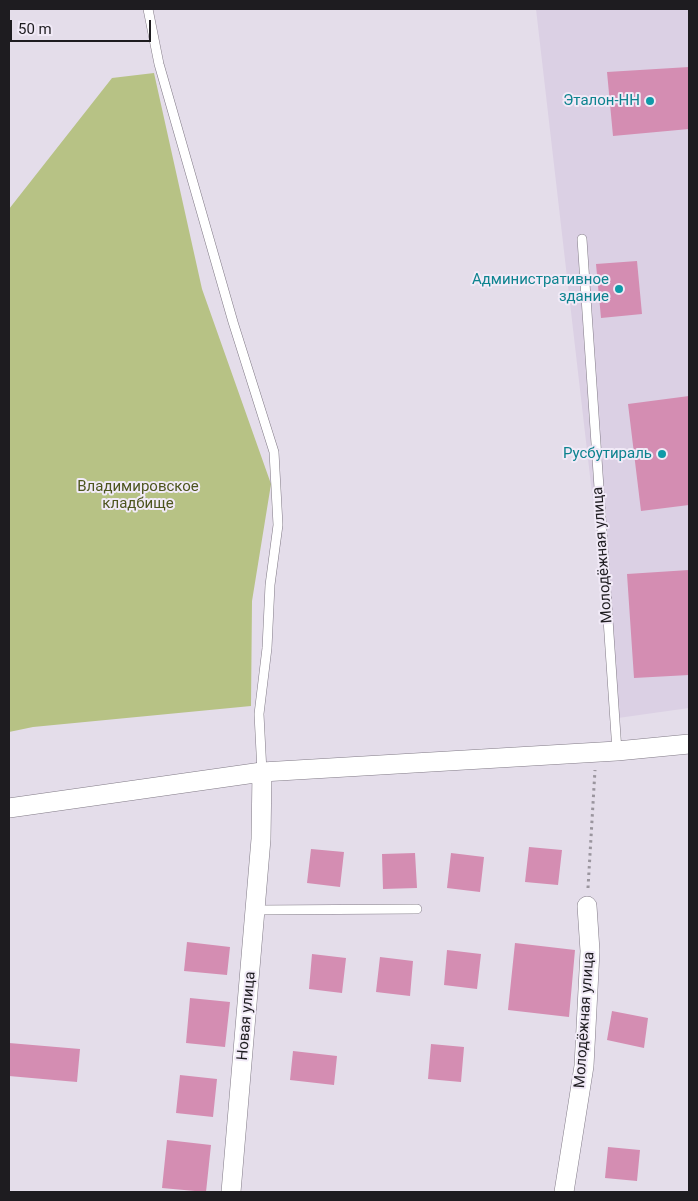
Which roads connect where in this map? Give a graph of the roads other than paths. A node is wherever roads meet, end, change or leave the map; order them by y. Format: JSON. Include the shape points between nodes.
{"nodes":[{"id":1,"x":148,"y":9,"type":"edge"},
{"id":2,"x":582,"y":239,"type":"dead end"},
{"id":3,"x":689,"y":744,"type":"edge"},
{"id":4,"x":617,"y":751,"type":"junction"},
{"id":5,"x":262,"y":772,"type":"junction"},
{"id":6,"x":9,"y":808,"type":"edge"},
{"id":7,"x":587,"y":906,"type":"road end"},
{"id":8,"x":417,"y":909,"type":"dead end"},
{"id":9,"x":256,"y":910,"type":"junction"},
{"id":10,"x":231,"y":1192,"type":"edge"},
{"id":11,"x":564,"y":1192,"type":"edge"}],
"edges":[{"from":1,"to":5,"type":"lane","via":[[172,112],[274,452],[278,525],[259,714]]},
{"from":2,"to":4,"type":"lane","name":"Молодёжная улица"},
{"from":3,"to":4,"type":"street"},
{"from":4,"to":5,"type":"street"},
{"from":5,"to":6,"type":"street"},
{"from":5,"to":9,"type":"street","name":"Новая улица"},
{"from":7,"to":11,"type":"street","name":"Молодёжная улица","via":[[590,951],[584,1066]]},
{"from":8,"to":9,"type":"lane"},
{"from":9,"to":10,"type":"street","name":"Новая улица"}]}
